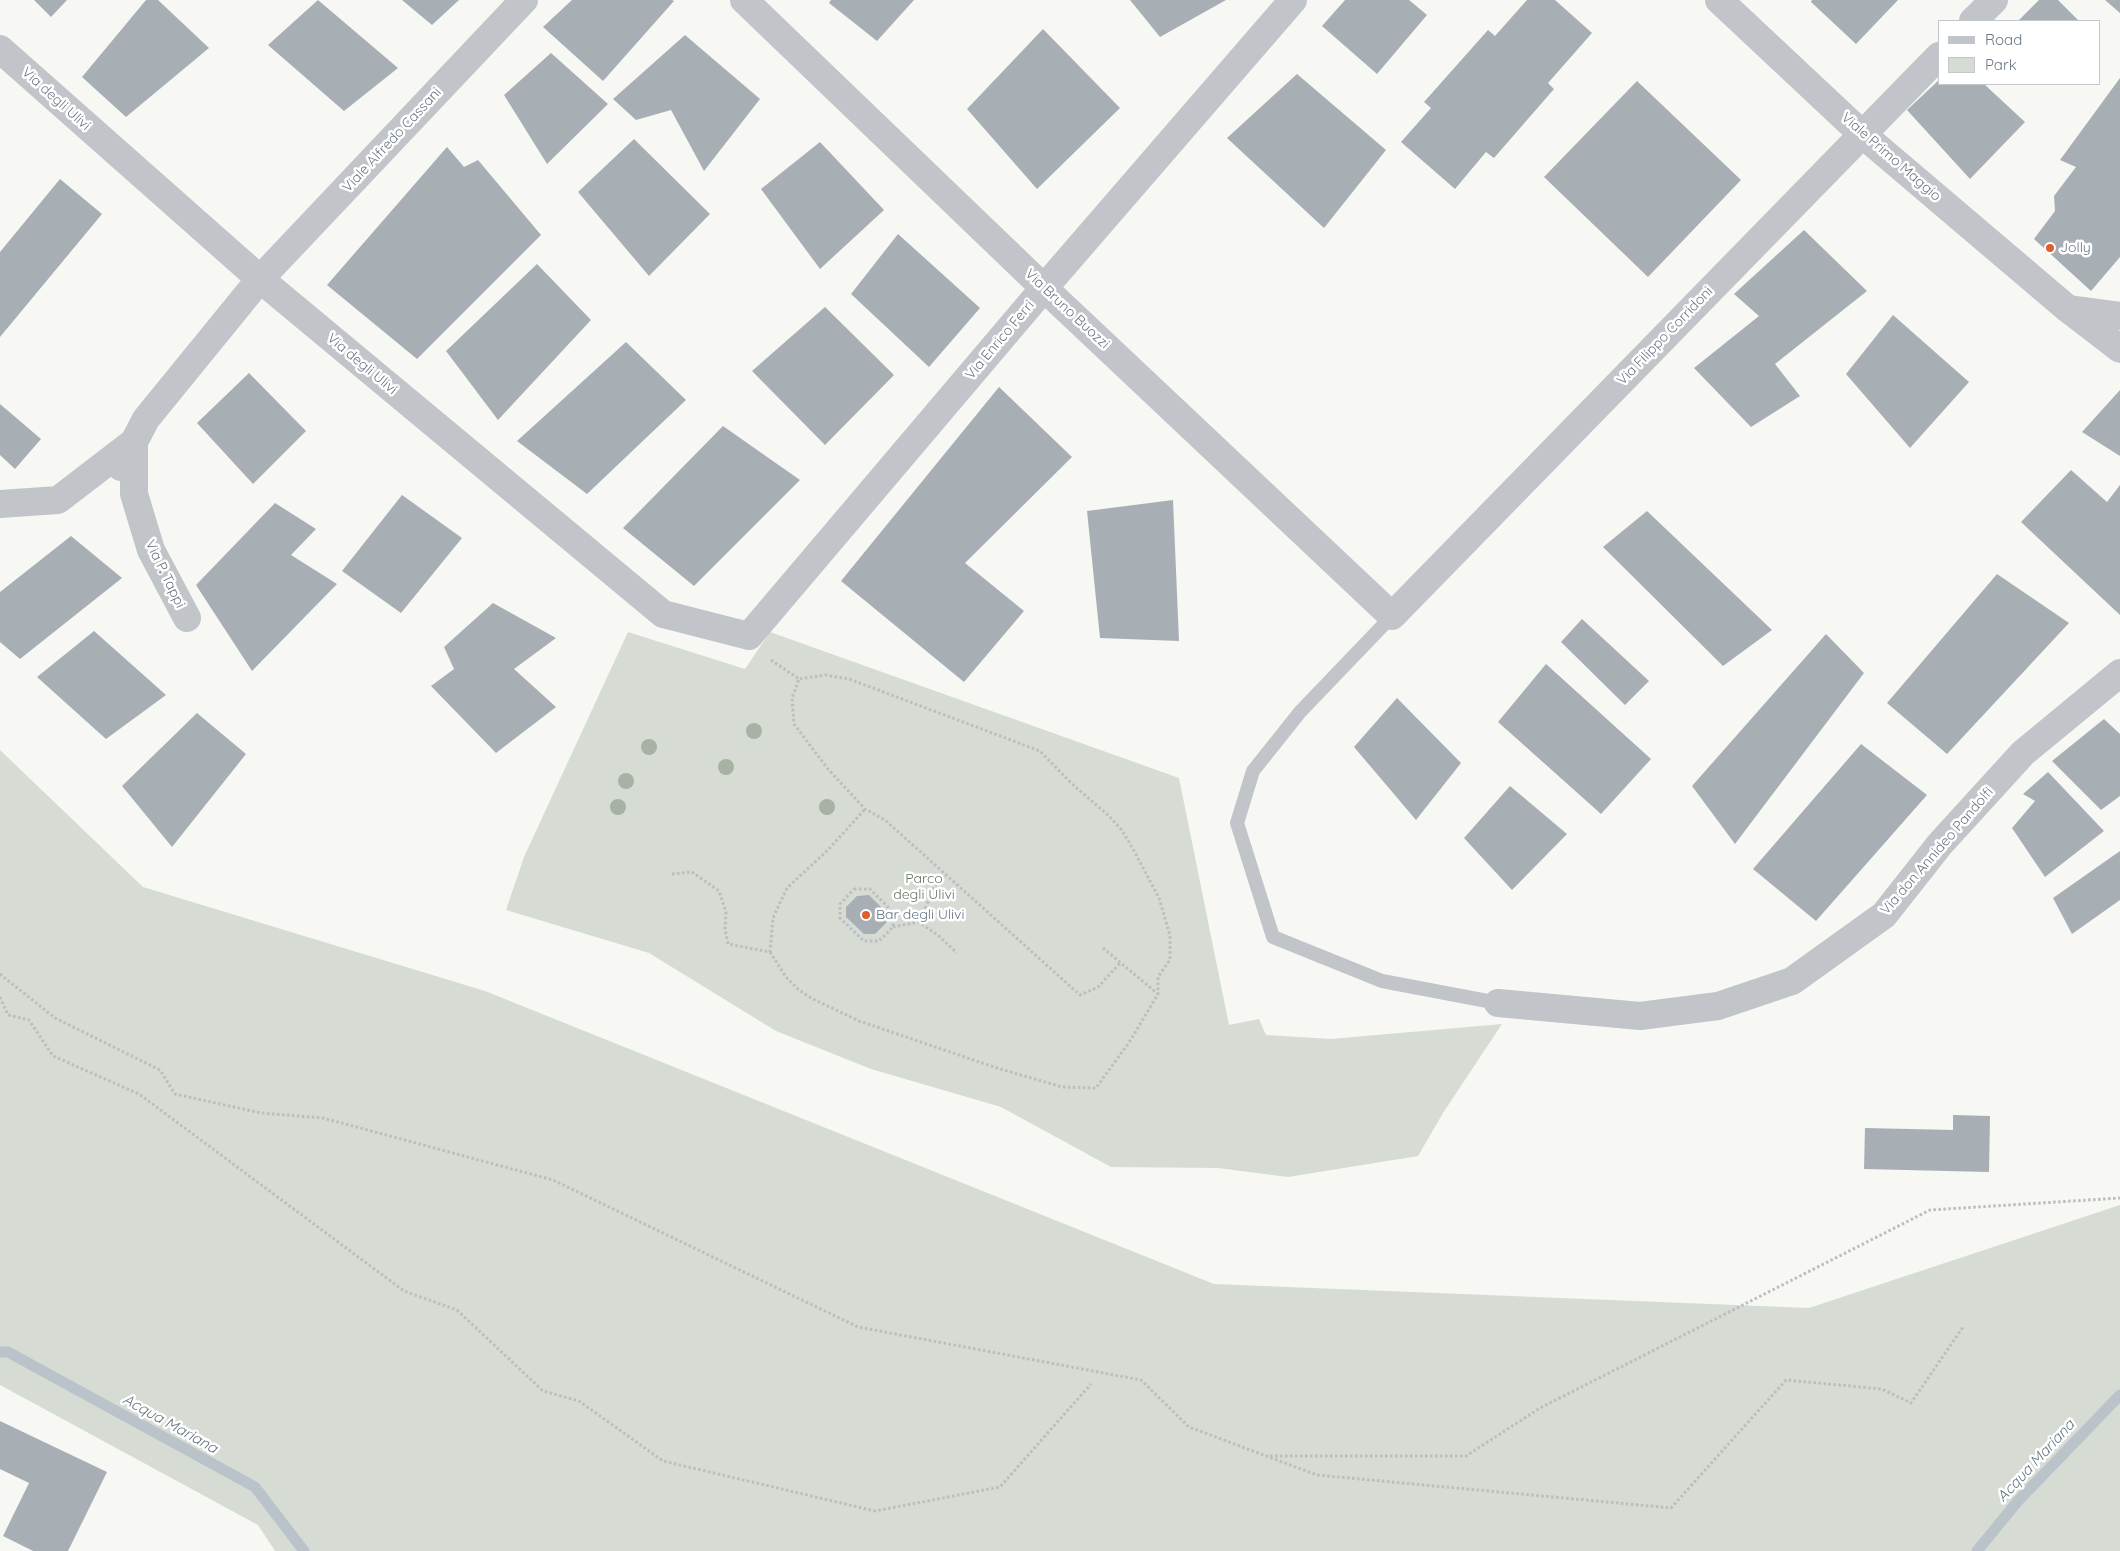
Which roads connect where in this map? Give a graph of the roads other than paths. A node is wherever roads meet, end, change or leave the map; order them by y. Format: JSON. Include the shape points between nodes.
{"nodes":[{"id":1,"x":524,"y":0,"type":"edge"},
{"id":2,"x":744,"y":0,"type":"edge"},
{"id":3,"x":1294,"y":0,"type":"edge"},
{"id":4,"x":1719,"y":0,"type":"edge"},
{"id":5,"x":1994,"y":0,"type":"edge"},
{"id":6,"x":1974,"y":20,"type":"edge"},
{"id":7,"x":0,"y":49,"type":"edge"},
{"id":8,"x":1938,"y":57,"type":"edge"},
{"id":9,"x":1862,"y":134,"type":"junction"},
{"id":10,"x":260,"y":279,"type":"junction"},
{"id":11,"x":1044,"y":288,"type":"junction"},
{"id":12,"x":2068,"y":309,"type":"junction"},
{"id":13,"x":2120,"y":316,"type":"edge"},
{"id":14,"x":2120,"y":348,"type":"edge"},
{"id":15,"x":134,"y":442,"type":"junction"},
{"id":16,"x":121,"y":467,"type":"dead end"},
{"id":17,"x":0,"y":504,"type":"edge"},
{"id":18,"x":1392,"y":616,"type":"junction"},
{"id":19,"x":187,"y":618,"type":"dead end"},
{"id":20,"x":749,"y":636,"type":"joint"},
{"id":21,"x":2120,"y":673,"type":"edge"},
{"id":22,"x":1498,"y":1003,"type":"joint"}],
"edges":[{"from":1,"to":10,"type":"street","name":"Viale Alfredo Cassani"},
{"from":2,"to":11,"type":"street","name":"Via Bruno Buozzi"},
{"from":3,"to":11,"type":"street","name":"Via Enrico Ferri"},
{"from":4,"to":9,"type":"street","name":"Viale Primo Maggio"},
{"from":5,"to":6,"type":"street"},
{"from":7,"to":10,"type":"street","name":"Via degli Ulivi"},
{"from":8,"to":9,"type":"street","name":"Via Filippo Corridoni"},
{"from":9,"to":12,"type":"street","name":"Viale Primo Maggio"},
{"from":9,"to":18,"type":"street","name":"Via Filippo Corridoni"},
{"from":10,"to":15,"type":"street","name":"Viale Alfredo Cassani","via":[[146,419]]},
{"from":10,"to":20,"type":"street","name":"Via degli Ulivi","via":[[663,614]]},
{"from":11,"to":18,"type":"street","name":"Via Bruno Buozzi"},
{"from":11,"to":20,"type":"street","name":"Via Enrico Ferri"},
{"from":12,"to":13,"type":"street"},
{"from":12,"to":14,"type":"street","name":"Viale Primo Maggio"},
{"from":15,"to":16,"type":"street","name":"Viale Alfredo Cassani"},
{"from":15,"to":17,"type":"street","via":[[58,500]]},
{"from":15,"to":19,"type":"street","name":"Via P. Tappi","via":[[136,504],[151,550]]},
{"from":18,"to":22,"type":"lane","via":[[1300,712],[1253,771],[1237,823],[1273,937],[1382,981]]},
{"from":21,"to":22,"type":"street","name":"Via don Annideo Pandolfi","via":[[2023,753],[1940,844],[1884,915],[1792,981],[1718,1006],[1640,1016]]}]}
